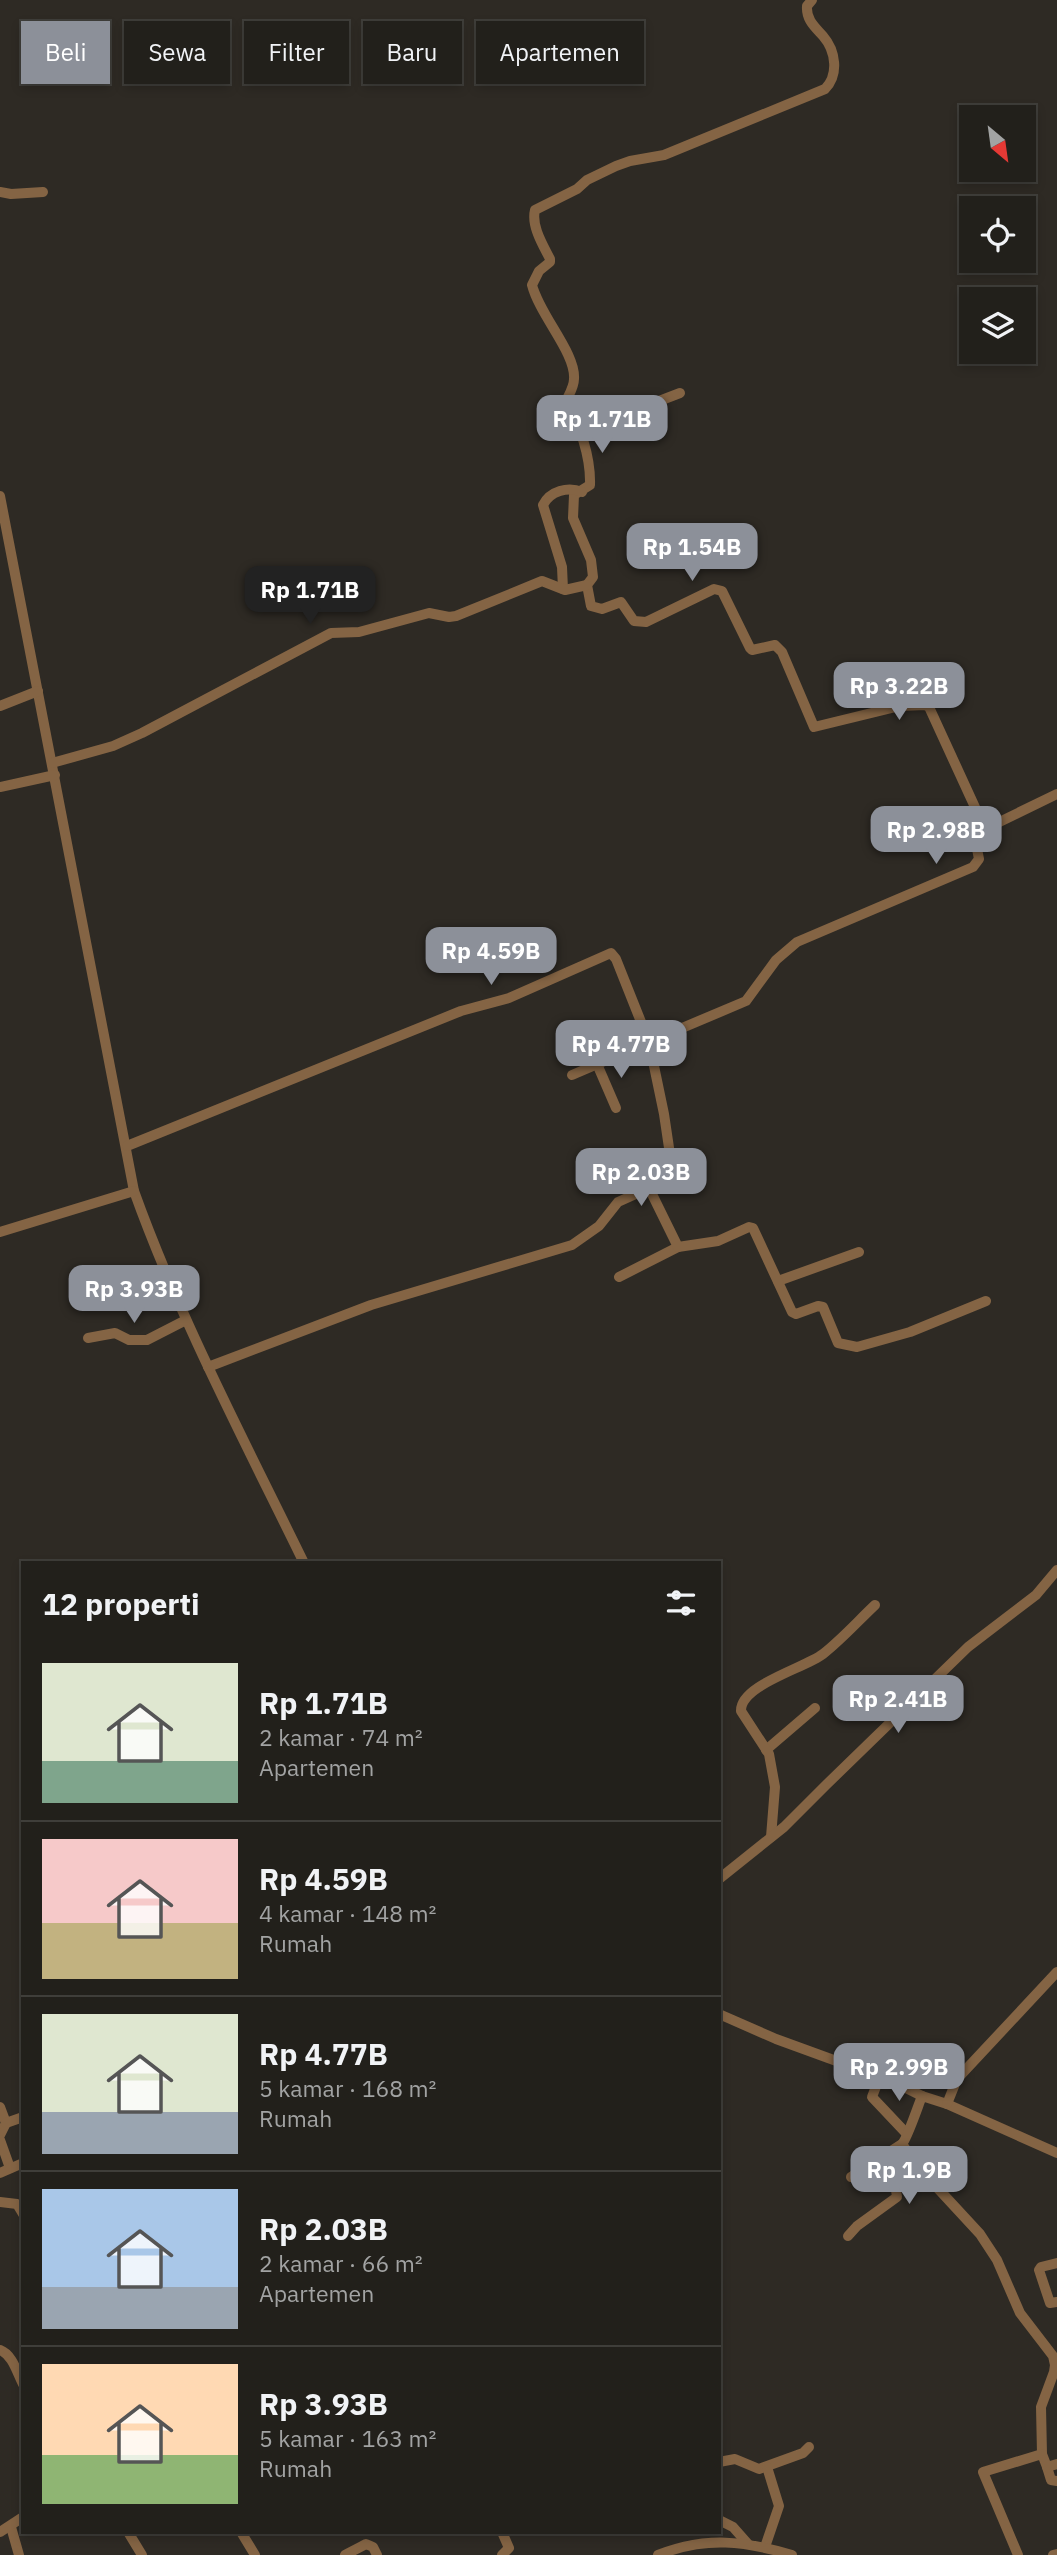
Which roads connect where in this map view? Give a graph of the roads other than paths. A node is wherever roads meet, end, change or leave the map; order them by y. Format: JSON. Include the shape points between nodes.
{"nodes":[{"id":1,"x":812,"y":0,"type":"edge"},
{"id":2,"x":0,"y":192,"type":"edge"},
{"id":3,"x":43,"y":192,"type":"dead end"},
{"id":4,"x":680,"y":393,"type":"dead end"},
{"id":5,"x":581,"y":431,"type":"junction"},
{"id":6,"x":582,"y":492,"type":"junction"},
{"id":7,"x":0,"y":496,"type":"edge"},
{"id":8,"x":11,"y":555,"type":"junction"},
{"id":9,"x":0,"y":558,"type":"edge"},
{"id":10,"x":587,"y":585,"type":"junction"},
{"id":11,"x":563,"y":589,"type":"junction"},
{"id":12,"x":38,"y":691,"type":"junction"},
{"id":13,"x":0,"y":706,"type":"edge"},
{"id":14,"x":52,"y":763,"type":"junction"},
{"id":15,"x":55,"y":775,"type":"junction"},
{"id":16,"x":0,"y":788,"type":"edge"},
{"id":17,"x":1057,"y":794,"type":"edge"},
{"id":18,"x":985,"y":829,"type":"junction"},
{"id":19,"x":649,"y":1042,"type":"junction"},
{"id":20,"x":597,"y":1064,"type":"junction"},
{"id":21,"x":572,"y":1075,"type":"dead end"},
{"id":22,"x":615,"y":1108,"type":"dead end"},
{"id":23,"x":127,"y":1146,"type":"junction"},
{"id":24,"x":649,"y":1188,"type":"junction"},
{"id":25,"x":134,"y":1191,"type":"junction"},
{"id":26,"x":0,"y":1232,"type":"edge"},
{"id":27,"x":678,"y":1247,"type":"junction"},
{"id":28,"x":859,"y":1252,"type":"dead end"},
{"id":29,"x":618,"y":1276,"type":"dead end"},
{"id":30,"x":778,"y":1281,"type":"junction"},
{"id":31,"x":986,"y":1301,"type":"dead end"},
{"id":32,"x":186,"y":1320,"type":"junction"},
{"id":33,"x":88,"y":1338,"type":"dead end"},
{"id":34,"x":208,"y":1367,"type":"junction"},
{"id":35,"x":303,"y":1561,"type":"edge"},
{"id":36,"x":1057,"y":1570,"type":"edge"},
{"id":37,"x":876,"y":1605,"type":"dead end"},
{"id":38,"x":816,"y":1708,"type":"dead end"},
{"id":39,"x":766,"y":1750,"type":"junction"},
{"id":40,"x":771,"y":1837,"type":"junction"},
{"id":41,"x":721,"y":1877,"type":"edge"},
{"id":42,"x":1057,"y":1972,"type":"edge"},
{"id":43,"x":721,"y":2015,"type":"edge"},
{"id":44,"x":880,"y":2076,"type":"junction"},
{"id":45,"x":922,"y":2096,"type":"junction"},
{"id":46,"x":947,"y":2104,"type":"junction"},
{"id":47,"x":0,"y":2107,"type":"edge"},
{"id":48,"x":21,"y":2118,"type":"edge"},
{"id":49,"x":6,"y":2123,"type":"junction"},
{"id":50,"x":906,"y":2133,"type":"junction"},
{"id":51,"x":0,"y":2137,"type":"edge"},
{"id":52,"x":902,"y":2144,"type":"junction"},
{"id":53,"x":1057,"y":2153,"type":"edge"},
{"id":54,"x":873,"y":2163,"type":"junction"},
{"id":55,"x":919,"y":2168,"type":"junction"},
{"id":56,"x":5,"y":2170,"type":"edge"},
{"id":57,"x":851,"y":2177,"type":"dead end"},
{"id":58,"x":893,"y":2187,"type":"junction"},
{"id":59,"x":0,"y":2202,"type":"edge"},
{"id":60,"x":21,"y":2211,"type":"edge"},
{"id":61,"x":848,"y":2236,"type":"dead end"},
{"id":62,"x":1057,"y":2263,"type":"edge"},
{"id":63,"x":1057,"y":2302,"type":"edge"},
{"id":64,"x":0,"y":2350,"type":"edge"},
{"id":65,"x":21,"y":2380,"type":"edge"},
{"id":66,"x":809,"y":2447,"type":"dead end"},
{"id":67,"x":1042,"y":2454,"type":"junction"},
{"id":68,"x":721,"y":2462,"type":"edge"},
{"id":69,"x":1052,"y":2466,"type":"edge"},
{"id":70,"x":767,"y":2467,"type":"junction"},
{"id":71,"x":1057,"y":2481,"type":"edge"},
{"id":72,"x":21,"y":2519,"type":"edge"},
{"id":73,"x":721,"y":2521,"type":"edge"},
{"id":74,"x":10,"y":2527,"type":"junction"},
{"id":75,"x":0,"y":2532,"type":"edge"},
{"id":76,"x":129,"y":2534,"type":"edge"},
{"id":77,"x":242,"y":2534,"type":"edge"},
{"id":78,"x":503,"y":2534,"type":"edge"},
{"id":79,"x":749,"y":2544,"type":"junction"},
{"id":80,"x":765,"y":2547,"type":"junction"},
{"id":81,"x":19,"y":2555,"type":"edge"},
{"id":82,"x":142,"y":2555,"type":"edge"},
{"id":83,"x":255,"y":2555,"type":"edge"},
{"id":84,"x":345,"y":2555,"type":"edge"},
{"id":85,"x":377,"y":2555,"type":"edge"},
{"id":86,"x":502,"y":2555,"type":"edge"},
{"id":87,"x":658,"y":2555,"type":"edge"},
{"id":88,"x":792,"y":2555,"type":"edge"},
{"id":89,"x":1018,"y":2555,"type":"edge"}],
"edges":[{"from":1,"to":5,"type":"street","via":[[807,6],[809,19],[825,38],[835,70],[825,89],[664,155],[616,166],[535,210],[537,231],[551,259],[532,285],[573,365],[575,382],[568,399]]},
{"from":2,"to":3,"type":"street"},
{"from":4,"to":5,"type":"street"},
{"from":5,"to":6,"type":"street","via":[[590,480]]},
{"from":6,"to":10,"type":"street","via":[[574,495],[573,518],[591,560],[593,577]]},
{"from":6,"to":11,"type":"street","via":[[561,490],[543,505],[562,567]]},
{"from":7,"to":8,"type":"street"},
{"from":8,"to":9,"type":"street"},
{"from":8,"to":12,"type":"street"},
{"from":10,"to":11,"type":"street"},
{"from":10,"to":18,"type":"street","via":[[591,606],[602,609],[621,602],[639,622],[715,589],[722,591],[750,648],[775,645],[782,652],[814,727],[900,706],[929,707]]},
{"from":11,"to":14,"type":"street","via":[[542,581],[456,616],[429,612],[359,632],[331,633],[142,733]]},
{"from":12,"to":13,"type":"street"},
{"from":12,"to":14,"type":"street"},
{"from":14,"to":15,"type":"street"},
{"from":15,"to":16,"type":"street"},
{"from":15,"to":23,"type":"street"},
{"from":17,"to":18,"type":"street"},
{"from":18,"to":19,"type":"street","via":[[975,839],[979,859],[974,867],[797,942],[776,960],[746,1001]]},
{"from":19,"to":20,"type":"street"},
{"from":19,"to":23,"type":"street","via":[[611,953],[509,998],[461,1010]]},
{"from":19,"to":24,"type":"street","via":[[671,1177]]},
{"from":20,"to":21,"type":"street"},
{"from":20,"to":22,"type":"street"},
{"from":23,"to":25,"type":"street"},
{"from":24,"to":27,"type":"street"},
{"from":24,"to":34,"type":"street","via":[[618,1202],[599,1226],[572,1245],[371,1306]]},
{"from":25,"to":26,"type":"street"},
{"from":25,"to":32,"type":"street"},
{"from":27,"to":29,"type":"street"},
{"from":27,"to":30,"type":"street","via":[[718,1241],[749,1227],[756,1231]]},
{"from":28,"to":30,"type":"street"},
{"from":30,"to":31,"type":"street","via":[[792,1312],[824,1307],[836,1342],[857,1347],[911,1332]]},
{"from":32,"to":33,"type":"street","via":[[147,1340],[129,1340],[115,1333]]},
{"from":32,"to":34,"type":"street"},
{"from":34,"to":35,"type":"street"},
{"from":36,"to":40,"type":"street","via":[[1036,1595],[968,1647]]},
{"from":37,"to":39,"type":"street","via":[[822,1654],[746,1696],[741,1711]]},
{"from":38,"to":39,"type":"street"},
{"from":39,"to":40,"type":"street","via":[[775,1787]]},
{"from":40,"to":41,"type":"street"},
{"from":42,"to":46,"type":"street","via":[[957,2079]]},
{"from":43,"to":44,"type":"street"},
{"from":44,"to":45,"type":"street"},
{"from":44,"to":50,"type":"street","via":[[872,2097]]},
{"from":45,"to":46,"type":"street"},
{"from":45,"to":50,"type":"street"},
{"from":46,"to":53,"type":"street"},
{"from":47,"to":49,"type":"street"},
{"from":48,"to":49,"type":"street"},
{"from":49,"to":51,"type":"street"},
{"from":50,"to":52,"type":"street"},
{"from":51,"to":56,"type":"street"},
{"from":52,"to":54,"type":"street"},
{"from":52,"to":55,"type":"street"},
{"from":54,"to":57,"type":"street"},
{"from":54,"to":58,"type":"street"},
{"from":55,"to":58,"type":"street"},
{"from":55,"to":67,"type":"street","via":[[980,2234],[1020,2312],[1053,2356],[1055,2365],[1041,2407]]},
{"from":58,"to":61,"type":"street","via":[[895,2199]]},
{"from":59,"to":60,"type":"street","via":[[17,2204]]},
{"from":62,"to":63,"type":"street","via":[[1039,2270],[1050,2303]]},
{"from":64,"to":65,"type":"street","via":[[6,2352]]},
{"from":66,"to":70,"type":"street"},
{"from":67,"to":69,"type":"street"},
{"from":67,"to":89,"type":"street","via":[[983,2472]]},
{"from":68,"to":70,"type":"street","via":[[736,2459],[759,2469]]},
{"from":69,"to":71,"type":"street","via":[[1051,2480]]},
{"from":70,"to":80,"type":"street","via":[[779,2506]]},
{"from":72,"to":74,"type":"street"},
{"from":73,"to":79,"type":"street"},
{"from":74,"to":75,"type":"street"},
{"from":74,"to":81,"type":"street"},
{"from":76,"to":82,"type":"street"},
{"from":77,"to":83,"type":"street"},
{"from":78,"to":86,"type":"street","via":[[509,2548]]},
{"from":79,"to":80,"type":"street"},
{"from":79,"to":87,"type":"street","via":[[708,2543]]},
{"from":80,"to":88,"type":"street"},
{"from":84,"to":85,"type":"street","via":[[366,2544]]}]}
